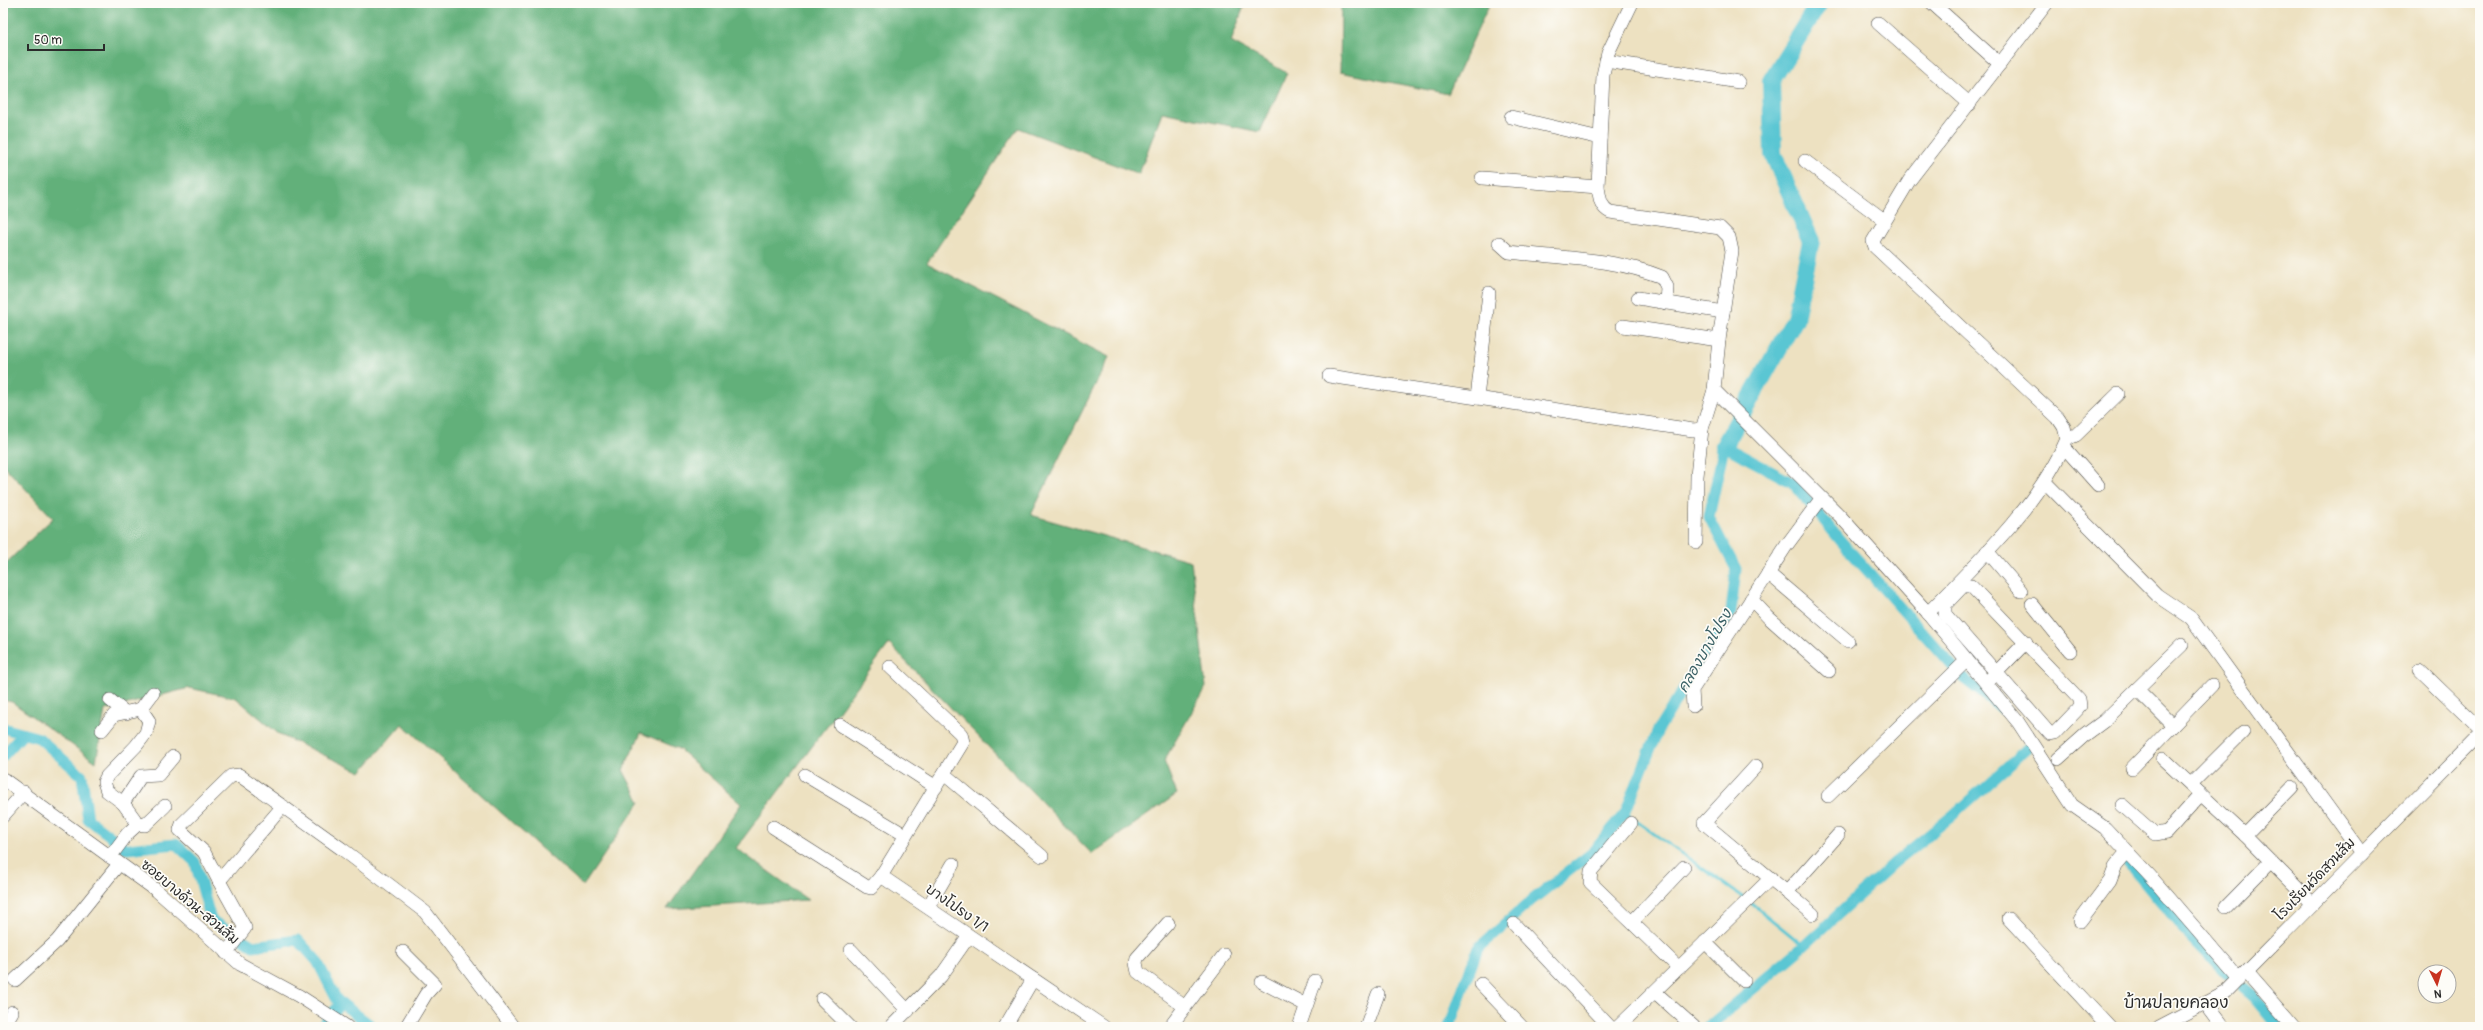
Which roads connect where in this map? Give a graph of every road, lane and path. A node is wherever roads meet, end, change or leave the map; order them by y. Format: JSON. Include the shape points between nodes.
{"nodes":[{"id":1,"x":1632,"y":3,"type":"edge"},
{"id":2,"x":1932,"y":3,"type":"edge"},
{"id":3,"x":2048,"y":3,"type":"edge"},
{"id":4,"x":1878,"y":23,"type":"dead end"},
{"id":5,"x":1606,"y":61,"type":"junction"},
{"id":6,"x":2000,"y":64,"type":"junction"},
{"id":7,"x":1739,"y":82,"type":"dead end"},
{"id":8,"x":1970,"y":104,"type":"junction"},
{"id":9,"x":1511,"y":117,"type":"dead end"},
{"id":10,"x":1600,"y":138,"type":"junction"},
{"id":11,"x":1804,"y":161,"type":"dead end"},
{"id":12,"x":1482,"y":178,"type":"dead end"},
{"id":13,"x":1598,"y":187,"type":"junction"},
{"id":14,"x":1884,"y":220,"type":"junction"},
{"id":15,"x":1500,"y":243,"type":"dead end"},
{"id":16,"x":1489,"y":293,"type":"dead end"},
{"id":17,"x":1638,"y":298,"type":"dead end"},
{"id":18,"x":1666,"y":302,"type":"junction"},
{"id":19,"x":1723,"y":312,"type":"junction"},
{"id":20,"x":1623,"y":326,"type":"dead end"},
{"id":21,"x":1719,"y":340,"type":"junction"},
{"id":22,"x":1329,"y":376,"type":"dead end"},
{"id":23,"x":1714,"y":390,"type":"junction"},
{"id":24,"x":2118,"y":394,"type":"dead end"},
{"id":25,"x":1477,"y":398,"type":"junction"},
{"id":26,"x":1702,"y":429,"type":"junction"},
{"id":27,"x":2066,"y":443,"type":"junction"},
{"id":28,"x":2045,"y":482,"type":"junction"},
{"id":29,"x":2098,"y":485,"type":"dead end"},
{"id":30,"x":1815,"y":506,"type":"junction"},
{"id":31,"x":1696,"y":542,"type":"dead end"},
{"id":32,"x":1987,"y":551,"type":"junction"},
{"id":33,"x":1768,"y":573,"type":"junction"},
{"id":34,"x":2021,"y":591,"type":"dead end"},
{"id":35,"x":1751,"y":599,"type":"junction"},
{"id":36,"x":2032,"y":604,"type":"dead end"},
{"id":37,"x":1928,"y":613,"type":"junction"},
{"id":38,"x":1848,"y":640,"type":"dead end"},
{"id":39,"x":2026,"y":642,"type":"junction"},
{"id":40,"x":2182,"y":644,"type":"dead end"},
{"id":41,"x":2070,"y":651,"type":"dead end"},
{"id":42,"x":1963,"y":663,"type":"junction"},
{"id":43,"x":890,"y":667,"type":"dead end"},
{"id":44,"x":2420,"y":670,"type":"dead end"},
{"id":45,"x":1829,"y":671,"type":"dead end"},
{"id":46,"x":1996,"y":672,"type":"junction"},
{"id":47,"x":1987,"y":683,"type":"junction"},
{"id":48,"x":2212,"y":685,"type":"dead end"},
{"id":49,"x":2137,"y":689,"type":"junction"},
{"id":50,"x":153,"y":693,"type":"dead end"},
{"id":51,"x":110,"y":700,"type":"dead end"},
{"id":52,"x":1693,"y":706,"type":"dead end"},
{"id":53,"x":141,"y":709,"type":"junction"},
{"id":54,"x":126,"y":714,"type":"junction"},
{"id":55,"x":840,"y":725,"type":"dead end"},
{"id":56,"x":2173,"y":725,"type":"junction"},
{"id":57,"x":2480,"y":728,"type":"edge"},
{"id":58,"x":102,"y":730,"type":"dead end"},
{"id":59,"x":2243,"y":732,"type":"dead end"},
{"id":60,"x":2480,"y":734,"type":"edge"},
{"id":61,"x":173,"y":757,"type":"dead end"},
{"id":62,"x":2163,"y":758,"type":"dead end"},
{"id":63,"x":2053,"y":765,"type":"junction"},
{"id":64,"x":1756,"y":766,"type":"dead end"},
{"id":65,"x":2132,"y":768,"type":"dead end"},
{"id":66,"x":944,"y":774,"type":"junction"},
{"id":67,"x":805,"y":775,"type":"dead end"},
{"id":68,"x":3,"y":779,"type":"edge"},
{"id":69,"x":2191,"y":784,"type":"junction"},
{"id":70,"x":936,"y":787,"type":"junction"},
{"id":71,"x":2292,"y":787,"type":"dead end"},
{"id":72,"x":24,"y":792,"type":"junction"},
{"id":73,"x":2201,"y":794,"type":"junction"},
{"id":74,"x":1828,"y":796,"type":"dead end"},
{"id":75,"x":124,"y":803,"type":"junction"},
{"id":76,"x":2122,"y":805,"type":"dead end"},
{"id":77,"x":165,"y":806,"type":"dead end"},
{"id":78,"x":283,"y":806,"type":"junction"},
{"id":79,"x":3,"y":816,"type":"edge"},
{"id":80,"x":1631,"y":823,"type":"dead end"},
{"id":81,"x":138,"y":824,"type":"junction"},
{"id":82,"x":773,"y":827,"type":"dead end"},
{"id":83,"x":905,"y":835,"type":"junction"},
{"id":84,"x":1838,"y":835,"type":"dead end"},
{"id":85,"x":2246,"y":836,"type":"junction"},
{"id":86,"x":2127,"y":852,"type":"junction"},
{"id":87,"x":2362,"y":854,"type":"junction"},
{"id":88,"x":1042,"y":856,"type":"dead end"},
{"id":89,"x":115,"y":857,"type":"junction"},
{"id":90,"x":2270,"y":861,"type":"junction"},
{"id":91,"x":953,"y":864,"type":"dead end"},
{"id":92,"x":1684,"y":867,"type":"dead end"},
{"id":93,"x":1771,"y":878,"type":"junction"},
{"id":94,"x":887,"y":879,"type":"junction"},
{"id":95,"x":219,"y":881,"type":"junction"},
{"id":96,"x":1787,"y":892,"type":"junction"},
{"id":97,"x":2313,"y":904,"type":"junction"},
{"id":98,"x":928,"y":907,"type":"junction"},
{"id":99,"x":2226,"y":907,"type":"dead end"},
{"id":100,"x":1813,"y":914,"type":"dead end"},
{"id":101,"x":2009,"y":919,"type":"dead end"},
{"id":102,"x":2080,"y":921,"type":"dead end"},
{"id":103,"x":1632,"y":922,"type":"junction"},
{"id":104,"x":1168,"y":923,"type":"dead end"},
{"id":105,"x":1514,"y":924,"type":"dead end"},
{"id":106,"x":970,"y":936,"type":"junction"},
{"id":107,"x":1704,"y":942,"type":"junction"},
{"id":108,"x":851,"y":950,"type":"dead end"},
{"id":109,"x":227,"y":951,"type":"junction"},
{"id":110,"x":403,"y":952,"type":"dead end"},
{"id":111,"x":1224,"y":955,"type":"dead end"},
{"id":112,"x":1679,"y":968,"type":"junction"},
{"id":113,"x":2242,"y":975,"type":"junction"},
{"id":114,"x":1033,"y":979,"type":"junction"},
{"id":115,"x":15,"y":980,"type":"dead end"},
{"id":116,"x":1315,"y":981,"type":"dead end"},
{"id":117,"x":1744,"y":981,"type":"dead end"},
{"id":118,"x":1262,"y":982,"type":"dead end"},
{"id":119,"x":1481,"y":984,"type":"dead end"},
{"id":120,"x":1655,"y":992,"type":"junction"},
{"id":121,"x":1378,"y":994,"type":"dead end"},
{"id":122,"x":822,"y":999,"type":"dead end"},
{"id":123,"x":2205,"y":1003,"type":"junction"},
{"id":124,"x":1306,"y":1005,"type":"junction"},
{"id":125,"x":1185,"y":1007,"type":"junction"},
{"id":126,"x":908,"y":1011,"type":"junction"},
{"id":127,"x":12,"y":1012,"type":"dead end"},
{"id":128,"x":1090,"y":1023,"type":"edge"},
{"id":129,"x":346,"y":1026,"type":"edge"},
{"id":130,"x":3,"y":1027,"type":"edge"},
{"id":131,"x":406,"y":1027,"type":"edge"},
{"id":132,"x":513,"y":1027,"type":"edge"},
{"id":133,"x":850,"y":1027,"type":"edge"},
{"id":134,"x":891,"y":1027,"type":"edge"},
{"id":135,"x":1005,"y":1027,"type":"edge"},
{"id":136,"x":1104,"y":1027,"type":"edge"},
{"id":137,"x":1170,"y":1027,"type":"edge"},
{"id":138,"x":1298,"y":1027,"type":"edge"},
{"id":139,"x":1366,"y":1027,"type":"edge"},
{"id":140,"x":1522,"y":1027,"type":"edge"},
{"id":141,"x":1610,"y":1027,"type":"edge"},
{"id":142,"x":1618,"y":1027,"type":"edge"},
{"id":143,"x":1694,"y":1027,"type":"edge"},
{"id":144,"x":2110,"y":1027,"type":"edge"},
{"id":145,"x":2159,"y":1027,"type":"edge"},
{"id":146,"x":2223,"y":1027,"type":"edge"},
{"id":147,"x":2294,"y":1027,"type":"edge"}],
"edges":[{"from":1,"to":5,"type":"street"},
{"from":2,"to":6,"type":"street"},
{"from":3,"to":6,"type":"street"},
{"from":4,"to":8,"type":"street"},
{"from":5,"to":7,"type":"street"},
{"from":5,"to":10,"type":"street"},
{"from":6,"to":8,"type":"street"},
{"from":8,"to":14,"type":"street","via":[[1943,136]]},
{"from":9,"to":10,"type":"street"},
{"from":10,"to":13,"type":"street"},
{"from":11,"to":14,"type":"street"},
{"from":12,"to":13,"type":"street"},
{"from":13,"to":19,"type":"street","via":[[1600,202],[1604,209],[1610,212],[1720,228],[1729,237],[1732,251]]},
{"from":14,"to":27,"type":"street","via":[[1875,234],[1875,246],[2058,418],[2064,427]]},
{"from":15,"to":18,"type":"street","via":[[1509,252],[1557,255],[1644,270],[1662,277],[1667,287]]},
{"from":16,"to":25,"type":"street"},
{"from":17,"to":18,"type":"street"},
{"from":18,"to":19,"type":"street"},
{"from":19,"to":21,"type":"street"},
{"from":20,"to":21,"type":"street"},
{"from":21,"to":23,"type":"street"},
{"from":22,"to":25,"type":"street"},
{"from":23,"to":26,"type":"street"},
{"from":23,"to":30,"type":"street","via":[[1746,421]]},
{"from":24,"to":27,"type":"street"},
{"from":25,"to":26,"type":"street","via":[[1693,430]]},
{"from":26,"to":31,"type":"street","via":[[1697,476]]},
{"from":27,"to":28,"type":"street"},
{"from":27,"to":29,"type":"street"},
{"from":28,"to":32,"type":"street"},
{"from":28,"to":87,"type":"street","via":[[2156,595],[2191,618]]},
{"from":30,"to":33,"type":"street"},
{"from":30,"to":37,"type":"street","via":[[1840,516]]},
{"from":32,"to":34,"type":"street"},
{"from":32,"to":37,"type":"street"},
{"from":33,"to":35,"type":"street"},
{"from":33,"to":38,"type":"street"},
{"from":35,"to":45,"type":"street"},
{"from":35,"to":52,"type":"street","via":[[1692,690]]},
{"from":36,"to":41,"type":"street"},
{"from":37,"to":42,"type":"street"},
{"from":39,"to":46,"type":"street"},
{"from":39,"to":46,"type":"street","via":[[1971,586],[1963,586],[1956,592],[1945,605],[1945,614]]},
{"from":39,"to":46,"type":"street","via":[[2079,699],[2080,706],[2055,733],[2050,734]]},
{"from":40,"to":49,"type":"street"},
{"from":42,"to":47,"type":"street"},
{"from":42,"to":74,"type":"street"},
{"from":43,"to":66,"type":"street","via":[[963,737],[963,742]]},
{"from":44,"to":57,"type":"street"},
{"from":46,"to":47,"type":"street"},
{"from":47,"to":63,"type":"street"},
{"from":48,"to":56,"type":"street"},
{"from":49,"to":56,"type":"street"},
{"from":49,"to":63,"type":"street"},
{"from":50,"to":53,"type":"street"},
{"from":51,"to":54,"type":"street"},
{"from":53,"to":54,"type":"street"},
{"from":53,"to":75,"type":"street","via":[[149,721],[146,733],[104,782],[107,791]]},
{"from":54,"to":58,"type":"street","via":[[114,715]]},
{"from":55,"to":70,"type":"street"},
{"from":56,"to":65,"type":"street"},
{"from":59,"to":69,"type":"street"},
{"from":60,"to":87,"type":"street","name":"โรงเรียนวัดสวนส้ม"},
{"from":61,"to":75,"type":"street","via":[[158,775],[142,776]]},
{"from":62,"to":69,"type":"street"},
{"from":63,"to":86,"type":"street","via":[[2072,805],[2105,828]]},
{"from":64,"to":93,"type":"street","via":[[1704,823]]},
{"from":66,"to":70,"type":"street"},
{"from":66,"to":88,"type":"street"},
{"from":67,"to":83,"type":"street"},
{"from":68,"to":72,"type":"street","name":"ซอยบางด้วน-สวนส้ม"},
{"from":69,"to":73,"type":"street"},
{"from":70,"to":83,"type":"street"},
{"from":71,"to":85,"type":"street"},
{"from":72,"to":79,"type":"street"},
{"from":72,"to":89,"type":"street","name":"ซอยบางด้วน-สวนส้ม"},
{"from":73,"to":76,"type":"street","via":[[2167,832],[2161,835],[2155,834]]},
{"from":73,"to":85,"type":"street"},
{"from":75,"to":81,"type":"street"},
{"from":77,"to":81,"type":"street","via":[[146,825]]},
{"from":78,"to":95,"type":"street"},
{"from":78,"to":95,"type":"street","via":[[234,774],[182,824],[180,830],[204,852]]},
{"from":78,"to":132,"type":"street","via":[[425,912]]},
{"from":80,"to":103,"type":"street","via":[[1591,871],[1589,878],[1591,885]]},
{"from":81,"to":89,"type":"street","via":[[128,833]]},
{"from":82,"to":94,"type":"street","via":[[867,887],[872,888]]},
{"from":83,"to":94,"type":"street"},
{"from":84,"to":96,"type":"street"},
{"from":85,"to":90,"type":"street"},
{"from":86,"to":102,"type":"street","via":[[2116,865],[2110,881]]},
{"from":86,"to":113,"type":"street"},
{"from":87,"to":97,"type":"street","name":"โรงเรียนวัดสวนส้ม"},
{"from":89,"to":109,"type":"street","name":"ซอยบางด้วน-สวนส้ม"},
{"from":89,"to":115,"type":"street","via":[[57,941]]},
{"from":90,"to":97,"type":"street"},
{"from":90,"to":99,"type":"street"},
{"from":91,"to":98,"type":"street"},
{"from":92,"to":103,"type":"street"},
{"from":93,"to":96,"type":"street"},
{"from":93,"to":107,"type":"street"},
{"from":94,"to":98,"type":"street","name":"บางโปรง 1/1"},
{"from":95,"to":109,"type":"street","via":[[245,926],[245,930]]},
{"from":96,"to":100,"type":"street"},
{"from":97,"to":113,"type":"street","name":"โรงเรียนวัดสวนส้ม"},
{"from":98,"to":106,"type":"street","name":"บางโปรง 1/1"},
{"from":101,"to":144,"type":"street"},
{"from":103,"to":112,"type":"street"},
{"from":104,"to":125,"type":"street","via":[[1137,958],[1136,968]]},
{"from":105,"to":141,"type":"street"},
{"from":106,"to":114,"type":"street","name":"บางโปรง 1/1"},
{"from":106,"to":126,"type":"street","via":[[941,976]]},
{"from":107,"to":112,"type":"street"},
{"from":107,"to":117,"type":"street"},
{"from":108,"to":126,"type":"street"},
{"from":109,"to":129,"type":"street","name":"ซอยบางด้วน-สวนส้ม","via":[[240,964],[325,1011]]},
{"from":110,"to":131,"type":"street","via":[[435,984]]},
{"from":111,"to":125,"type":"street"},
{"from":112,"to":120,"type":"street"},
{"from":113,"to":123,"type":"street","name":"โรงเรียนวัดสวนส้ม","via":[[2226,992]]},
{"from":113,"to":147,"type":"street"},
{"from":114,"to":128,"type":"street","name":"บางโปรง 1/1"},
{"from":114,"to":135,"type":"street"},
{"from":116,"to":124,"type":"street"},
{"from":118,"to":124,"type":"street"},
{"from":119,"to":140,"type":"street"},
{"from":120,"to":142,"type":"street"},
{"from":120,"to":143,"type":"street"},
{"from":121,"to":139,"type":"street"},
{"from":122,"to":133,"type":"street"},
{"from":123,"to":145,"type":"street","name":"โรงเรียนวัดสวนส้ม"},
{"from":123,"to":146,"type":"street"},
{"from":124,"to":138,"type":"street"},
{"from":125,"to":137,"type":"street"},
{"from":126,"to":134,"type":"street"},
{"from":127,"to":130,"type":"street"},
{"from":128,"to":136,"type":"street","name":"บางโปรง 1/1"}]}
